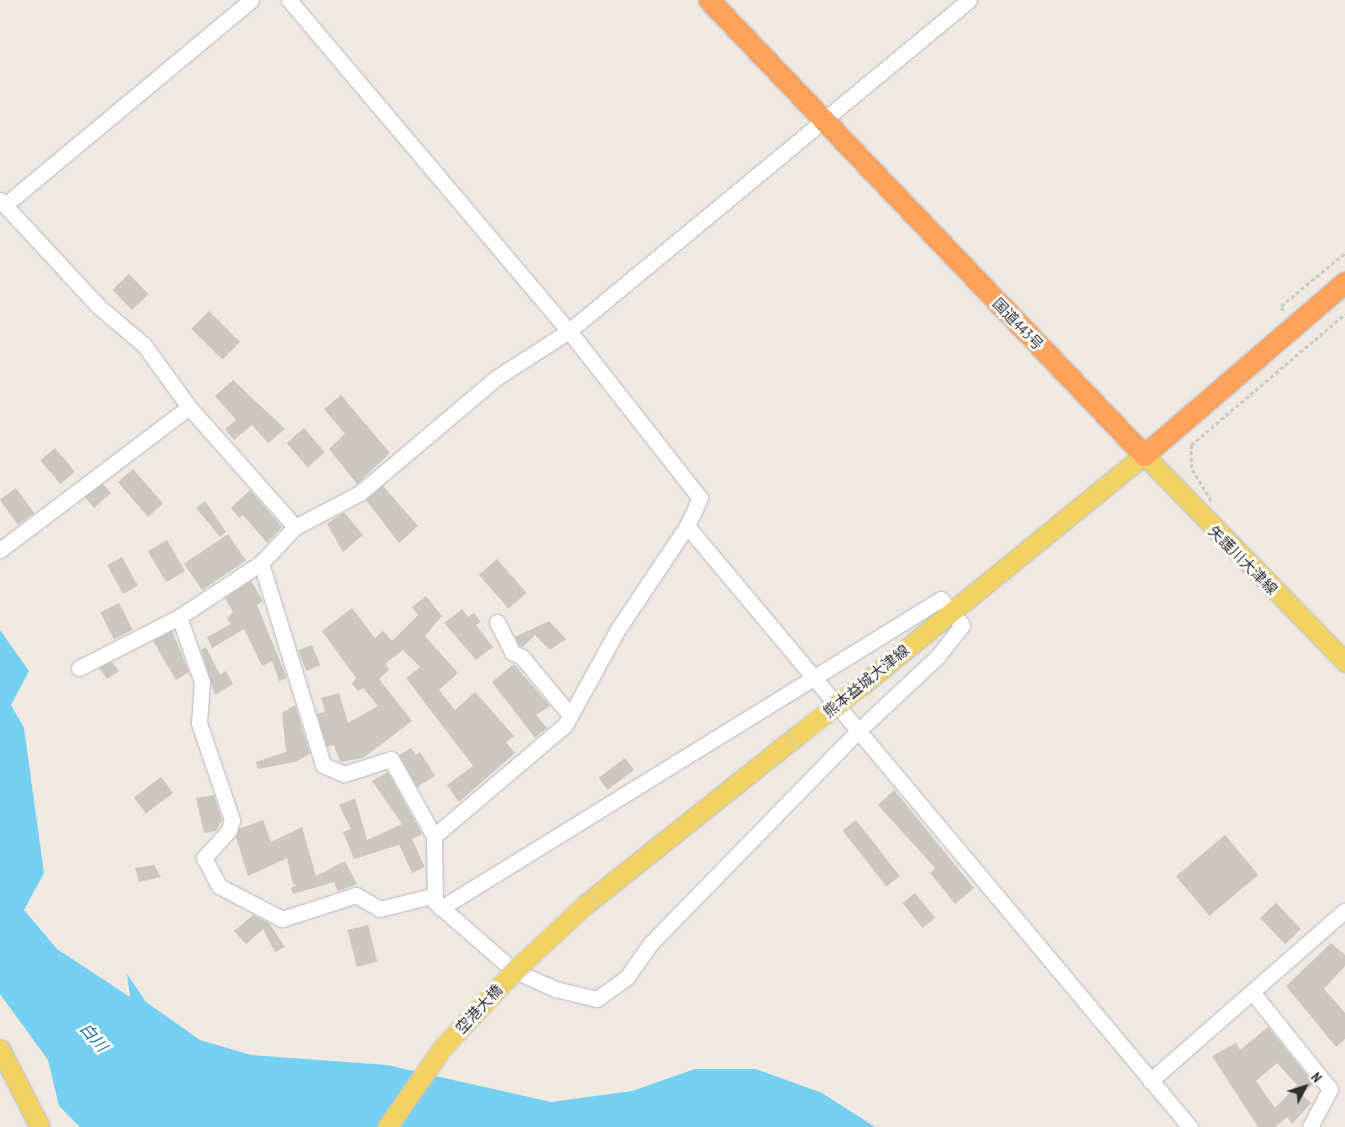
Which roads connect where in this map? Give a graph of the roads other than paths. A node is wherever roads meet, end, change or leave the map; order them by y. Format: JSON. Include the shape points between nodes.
{"nodes":[{"id":1,"x":251,"y":0,"type":"edge"},
{"id":2,"x":289,"y":0,"type":"edge"},
{"id":3,"x":709,"y":0,"type":"edge"},
{"id":4,"x":969,"y":0,"type":"edge"},
{"id":5,"x":825,"y":122,"type":"junction"},
{"id":6,"x":2,"y":202,"type":"edge"},
{"id":7,"x":1345,"y":282,"type":"edge"},
{"id":8,"x":569,"y":331,"type":"junction"},
{"id":9,"x":189,"y":407,"type":"junction"},
{"id":10,"x":1144,"y":455,"type":"junction"},
{"id":11,"x":687,"y":526,"type":"junction"},
{"id":12,"x":295,"y":527,"type":"junction"},
{"id":13,"x":0,"y":550,"type":"edge"},
{"id":14,"x":261,"y":563,"type":"junction"},
{"id":15,"x":952,"y":610,"type":"junction"},
{"id":16,"x":179,"y":617,"type":"junction"},
{"id":17,"x":497,"y":622,"type":"dead end"},
{"id":18,"x":1345,"y":662,"type":"edge"},
{"id":19,"x":79,"y":668,"type":"dead end"},
{"id":20,"x":816,"y":679,"type":"junction"},
{"id":21,"x":570,"y":715,"type":"junction"},
{"id":22,"x":859,"y":730,"type":"junction"},
{"id":23,"x":434,"y":836,"type":"junction"},
{"id":24,"x":437,"y":902,"type":"junction"},
{"id":25,"x":586,"y":904,"type":"joint"},
{"id":26,"x":1345,"y":910,"type":"edge"},
{"id":27,"x":1253,"y":993,"type":"junction"},
{"id":28,"x":0,"y":1049,"type":"edge"},
{"id":29,"x":1150,"y":1081,"type":"junction"},
{"id":30,"x":40,"y":1127,"type":"edge"},
{"id":31,"x":387,"y":1127,"type":"edge"},
{"id":32,"x":1190,"y":1127,"type":"edge"},
{"id":33,"x":1310,"y":1127,"type":"edge"}],
"edges":[{"from":1,"to":6,"type":"street"},
{"from":2,"to":8,"type":"street"},
{"from":3,"to":5,"type":"highway","name":"国道443号"},
{"from":4,"to":5,"type":"street"},
{"from":5,"to":8,"type":"street"},
{"from":5,"to":10,"type":"highway","name":"国道443号"},
{"from":6,"to":9,"type":"street","via":[[98,306],[144,345]]},
{"from":7,"to":10,"type":"highway"},
{"from":8,"to":11,"type":"street","via":[[700,498]]},
{"from":8,"to":12,"type":"street","via":[[496,378],[360,492]]},
{"from":9,"to":12,"type":"street"},
{"from":9,"to":13,"type":"street"},
{"from":10,"to":15,"type":"main road","name":"熊本益城大津線"},
{"from":10,"to":18,"type":"main road","name":"矢護川大津線","via":[[1199,516]]},
{"from":11,"to":20,"type":"street"},
{"from":11,"to":21,"type":"street","via":[[618,629]]},
{"from":12,"to":14,"type":"street"},
{"from":14,"to":16,"type":"street"},
{"from":14,"to":23,"type":"street","via":[[323,765],[344,774],[391,759]]},
{"from":15,"to":20,"type":"street","via":[[941,599]]},
{"from":15,"to":22,"type":"street","via":[[962,625],[938,656]]},
{"from":15,"to":25,"type":"main road","name":"熊本益城大津線","bridge":true},
{"from":16,"to":19,"type":"street"},
{"from":16,"to":24,"type":"street","via":[[202,682],[199,722],[232,820],[229,830],[204,858],[219,886],[282,919],[356,895],[380,909]]},
{"from":17,"to":21,"type":"street","via":[[512,652],[522,657]]},
{"from":20,"to":22,"type":"street"},
{"from":20,"to":24,"type":"street"},
{"from":21,"to":23,"type":"street","via":[[537,752]]},
{"from":22,"to":24,"type":"street","via":[[651,943],[627,977],[597,999],[555,989],[513,970]]},
{"from":22,"to":29,"type":"street"},
{"from":23,"to":24,"type":"street"},
{"from":25,"to":31,"type":"main road","name":"空港大橋","bridge":true,"via":[[519,966],[443,1048]]},
{"from":26,"to":27,"type":"street"},
{"from":27,"to":29,"type":"street"},
{"from":27,"to":33,"type":"street","via":[[1330,1089]]},
{"from":28,"to":30,"type":"main road"},
{"from":29,"to":32,"type":"street"}]}
